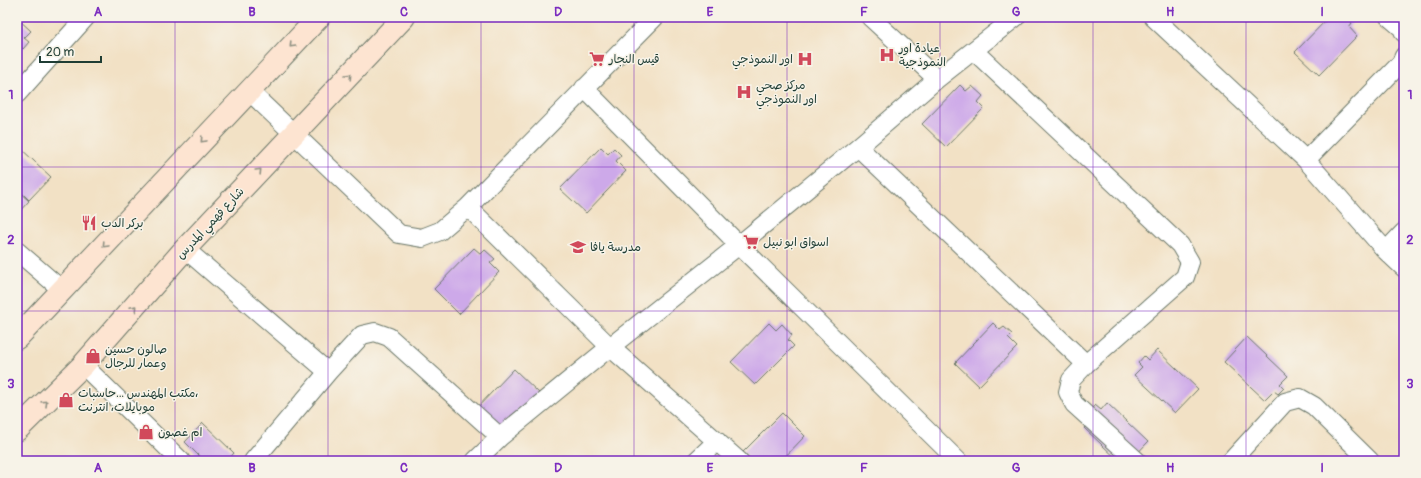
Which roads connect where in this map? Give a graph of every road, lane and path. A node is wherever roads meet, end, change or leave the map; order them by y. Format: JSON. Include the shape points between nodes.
{"nodes":[{"id":1,"x":86,"y":17,"type":"edge"},
{"id":2,"x":319,"y":17,"type":"edge"},
{"id":3,"x":404,"y":17,"type":"edge"},
{"id":4,"x":655,"y":17,"type":"edge"},
{"id":5,"x":870,"y":17,"type":"edge"},
{"id":6,"x":1016,"y":17,"type":"edge"},
{"id":7,"x":1153,"y":17,"type":"edge"},
{"id":8,"x":1389,"y":17,"type":"edge"},
{"id":9,"x":1404,"y":33,"type":"edge"},
{"id":10,"x":974,"y":51,"type":"junction"},
{"id":11,"x":1404,"y":56,"type":"edge"},
{"id":12,"x":937,"y":80,"type":"junction"},
{"id":13,"x":584,"y":88,"type":"junction"},
{"id":14,"x":249,"y":91,"type":"junction"},
{"id":15,"x":17,"y":94,"type":"edge"},
{"id":16,"x":295,"y":134,"type":"junction"},
{"id":17,"x":858,"y":147,"type":"junction"},
{"id":18,"x":1306,"y":160,"type":"junction"},
{"id":19,"x":468,"y":207,"type":"junction"},
{"id":20,"x":1404,"y":232,"type":"edge"},
{"id":21,"x":739,"y":245,"type":"junction"},
{"id":22,"x":184,"y":250,"type":"junction"},
{"id":23,"x":17,"y":251,"type":"edge"},
{"id":24,"x":1386,"y":251,"type":"junction"},
{"id":25,"x":1404,"y":268,"type":"edge"},
{"id":26,"x":62,"y":290,"type":"junction"},
{"id":27,"x":17,"y":338,"type":"edge"},
{"id":28,"x":610,"y":347,"type":"junction"},
{"id":29,"x":1086,"y":364,"type":"junction"},
{"id":30,"x":84,"y":365,"type":"junction"},
{"id":31,"x":328,"y":372,"type":"junction"},
{"id":32,"x":17,"y":430,"type":"edge"},
{"id":33,"x":500,"y":438,"type":"junction"},
{"id":34,"x":717,"y":441,"type":"junction"},
{"id":35,"x":181,"y":461,"type":"edge"},
{"id":36,"x":253,"y":461,"type":"edge"},
{"id":37,"x":475,"y":461,"type":"edge"},
{"id":38,"x":696,"y":461,"type":"edge"},
{"id":39,"x":739,"y":461,"type":"edge"},
{"id":40,"x":958,"y":461,"type":"edge"},
{"id":41,"x":1137,"y":461,"type":"edge"},
{"id":42,"x":1231,"y":461,"type":"edge"},
{"id":43,"x":1370,"y":461,"type":"edge"}],
"edges":[{"from":1,"to":15,"type":"street"},
{"from":2,"to":14,"type":"street","one_way":true},
{"from":16,"to":3,"type":"street","name":"شارع فهمي المدرس","one_way":true},
{"from":4,"to":13,"type":"street"},
{"from":5,"to":12,"type":"street"},
{"from":6,"to":10,"type":"street"},
{"from":7,"to":18,"type":"street"},
{"from":8,"to":9,"type":"street","via":[[1403,29]]},
{"from":10,"to":12,"type":"street"},
{"from":10,"to":29,"type":"street","via":[[1180,245],[1190,262],[1185,277]]},
{"from":11,"to":18,"type":"street","via":[[1401,63]]},
{"from":12,"to":17,"type":"street"},
{"from":13,"to":19,"type":"street"},
{"from":13,"to":21,"type":"street"},
{"from":14,"to":16,"type":"street"},
{"from":14,"to":26,"type":"street","one_way":true},
{"from":16,"to":19,"type":"street","via":[[399,234],[422,238],[440,231]]},
{"from":22,"to":16,"type":"street","name":"شارع فهمي المدرس","one_way":true},
{"from":17,"to":21,"type":"street"},
{"from":17,"to":29,"type":"street"},
{"from":18,"to":24,"type":"street"},
{"from":19,"to":28,"type":"street"},
{"from":20,"to":24,"type":"street"},
{"from":21,"to":28,"type":"street"},
{"from":21,"to":40,"type":"street"},
{"from":30,"to":22,"type":"street","name":"شارع فهمي المدرس","one_way":true},
{"from":22,"to":31,"type":"street"},
{"from":23,"to":26,"type":"street"},
{"from":24,"to":25,"type":"street"},
{"from":26,"to":27,"type":"street"},
{"from":28,"to":33,"type":"street"},
{"from":28,"to":34,"type":"street"},
{"from":29,"to":41,"type":"street","via":[[1071,380],[1068,392],[1074,404]]},
{"from":32,"to":30,"type":"street","name":"شارع فهمي المدرس","one_way":true},
{"from":30,"to":35,"type":"street"},
{"from":31,"to":33,"type":"street","via":[[362,335],[375,332],[389,337]]},
{"from":31,"to":36,"type":"street"},
{"from":33,"to":37,"type":"street"},
{"from":34,"to":38,"type":"street"},
{"from":34,"to":39,"type":"street"},
{"from":42,"to":43,"type":"street","via":[[1285,402],[1300,398],[1314,406]]}]}
